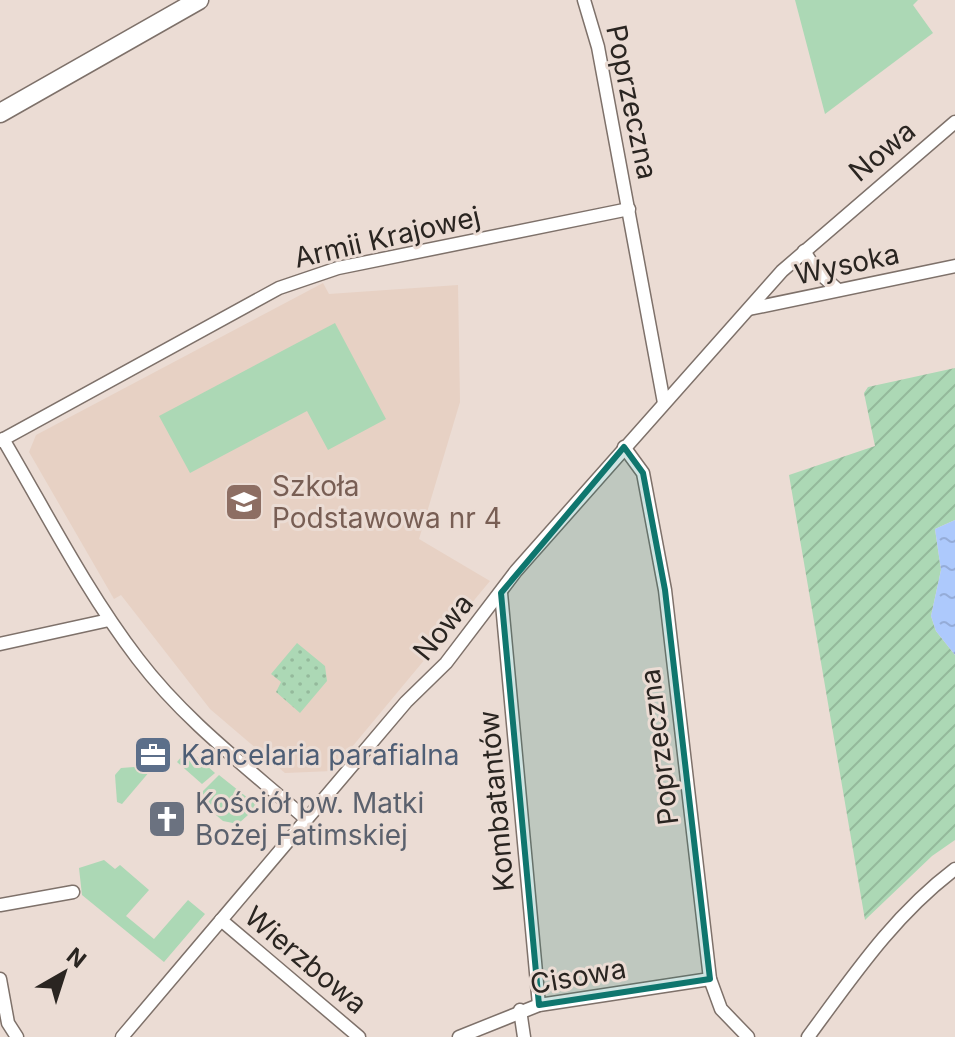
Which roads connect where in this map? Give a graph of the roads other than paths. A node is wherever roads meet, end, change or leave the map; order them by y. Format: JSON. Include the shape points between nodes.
{"nodes":[{"id":1,"x":199,"y":0,"type":"edge"},
{"id":2,"x":584,"y":0,"type":"edge"},
{"id":3,"x":0,"y":113,"type":"edge"},
{"id":4,"x":955,"y":122,"type":"edge"},
{"id":5,"x":629,"y":209,"type":"junction"},
{"id":6,"x":804,"y":251,"type":"junction"},
{"id":7,"x":955,"y":266,"type":"edge"},
{"id":8,"x":838,"y":290,"type":"junction"},
{"id":9,"x":749,"y":309,"type":"junction"},
{"id":10,"x":664,"y":403,"type":"junction"},
{"id":11,"x":2,"y":440,"type":"edge"},
{"id":12,"x":624,"y":447,"type":"junction"},
{"id":13,"x":501,"y":593,"type":"junction"},
{"id":14,"x":109,"y":620,"type":"junction"},
{"id":15,"x":0,"y":644,"type":"edge"},
{"id":16,"x":306,"y":819,"type":"junction"},
{"id":17,"x":955,"y":869,"type":"edge"},
{"id":18,"x":73,"y":892,"type":"dead end"},
{"id":19,"x":0,"y":905,"type":"edge"},
{"id":20,"x":221,"y":920,"type":"junction"},
{"id":21,"x":0,"y":979,"type":"edge"},
{"id":22,"x":710,"y":979,"type":"junction"},
{"id":23,"x":539,"y":1005,"type":"junction"},
{"id":24,"x":520,"y":1010,"type":"junction"},
{"id":25,"x":17,"y":1037,"type":"edge"},
{"id":26,"x":122,"y":1037,"type":"edge"},
{"id":27,"x":359,"y":1037,"type":"edge"},
{"id":28,"x":459,"y":1037,"type":"edge"},
{"id":29,"x":524,"y":1037,"type":"edge"},
{"id":30,"x":748,"y":1037,"type":"edge"},
{"id":31,"x":808,"y":1037,"type":"edge"}],
"edges":[{"from":1,"to":3,"type":"main road"},
{"from":2,"to":5,"type":"street","name":"Poprzeczna"},
{"from":4,"to":6,"type":"street","name":"Nowa"},
{"from":5,"to":10,"type":"street","name":"Poprzeczna"},
{"from":5,"to":11,"type":"street","name":"Armii Krajowej","via":[[338,268],[279,288]]},
{"from":6,"to":8,"type":"street"},
{"from":6,"to":9,"type":"street","name":"Nowa"},
{"from":7,"to":8,"type":"street","name":"Wysoka"},
{"from":8,"to":9,"type":"street","name":"Wysoka"},
{"from":9,"to":10,"type":"street","name":"Nowa"},
{"from":10,"to":12,"type":"street","name":"Nowa"},
{"from":11,"to":14,"type":"street"},
{"from":12,"to":13,"type":"street","name":"Nowa"},
{"from":12,"to":22,"type":"street","name":"Poprzeczna","via":[[643,473],[665,590]]},
{"from":13,"to":16,"type":"street","name":"Nowa","via":[[446,663]]},
{"from":13,"to":23,"type":"street","name":"Kombatantów"},
{"from":14,"to":15,"type":"street"},
{"from":14,"to":16,"type":"street","via":[[202,731]]},
{"from":16,"to":20,"type":"street","name":"Nowa"},
{"from":17,"to":31,"type":"street","via":[[890,927]]},
{"from":18,"to":19,"type":"street"},
{"from":20,"to":26,"type":"street","name":"Nowa"},
{"from":20,"to":27,"type":"street","name":"Wierzbowa"},
{"from":21,"to":25,"type":"street","via":[[8,1023]]},
{"from":22,"to":23,"type":"street","name":"Cisowa"},
{"from":22,"to":30,"type":"street","name":"Poprzeczna","via":[[721,1009]]},
{"from":23,"to":24,"type":"street","name":"Cisowa"},
{"from":24,"to":28,"type":"street","name":"Cisowa"},
{"from":24,"to":29,"type":"street"}]}
